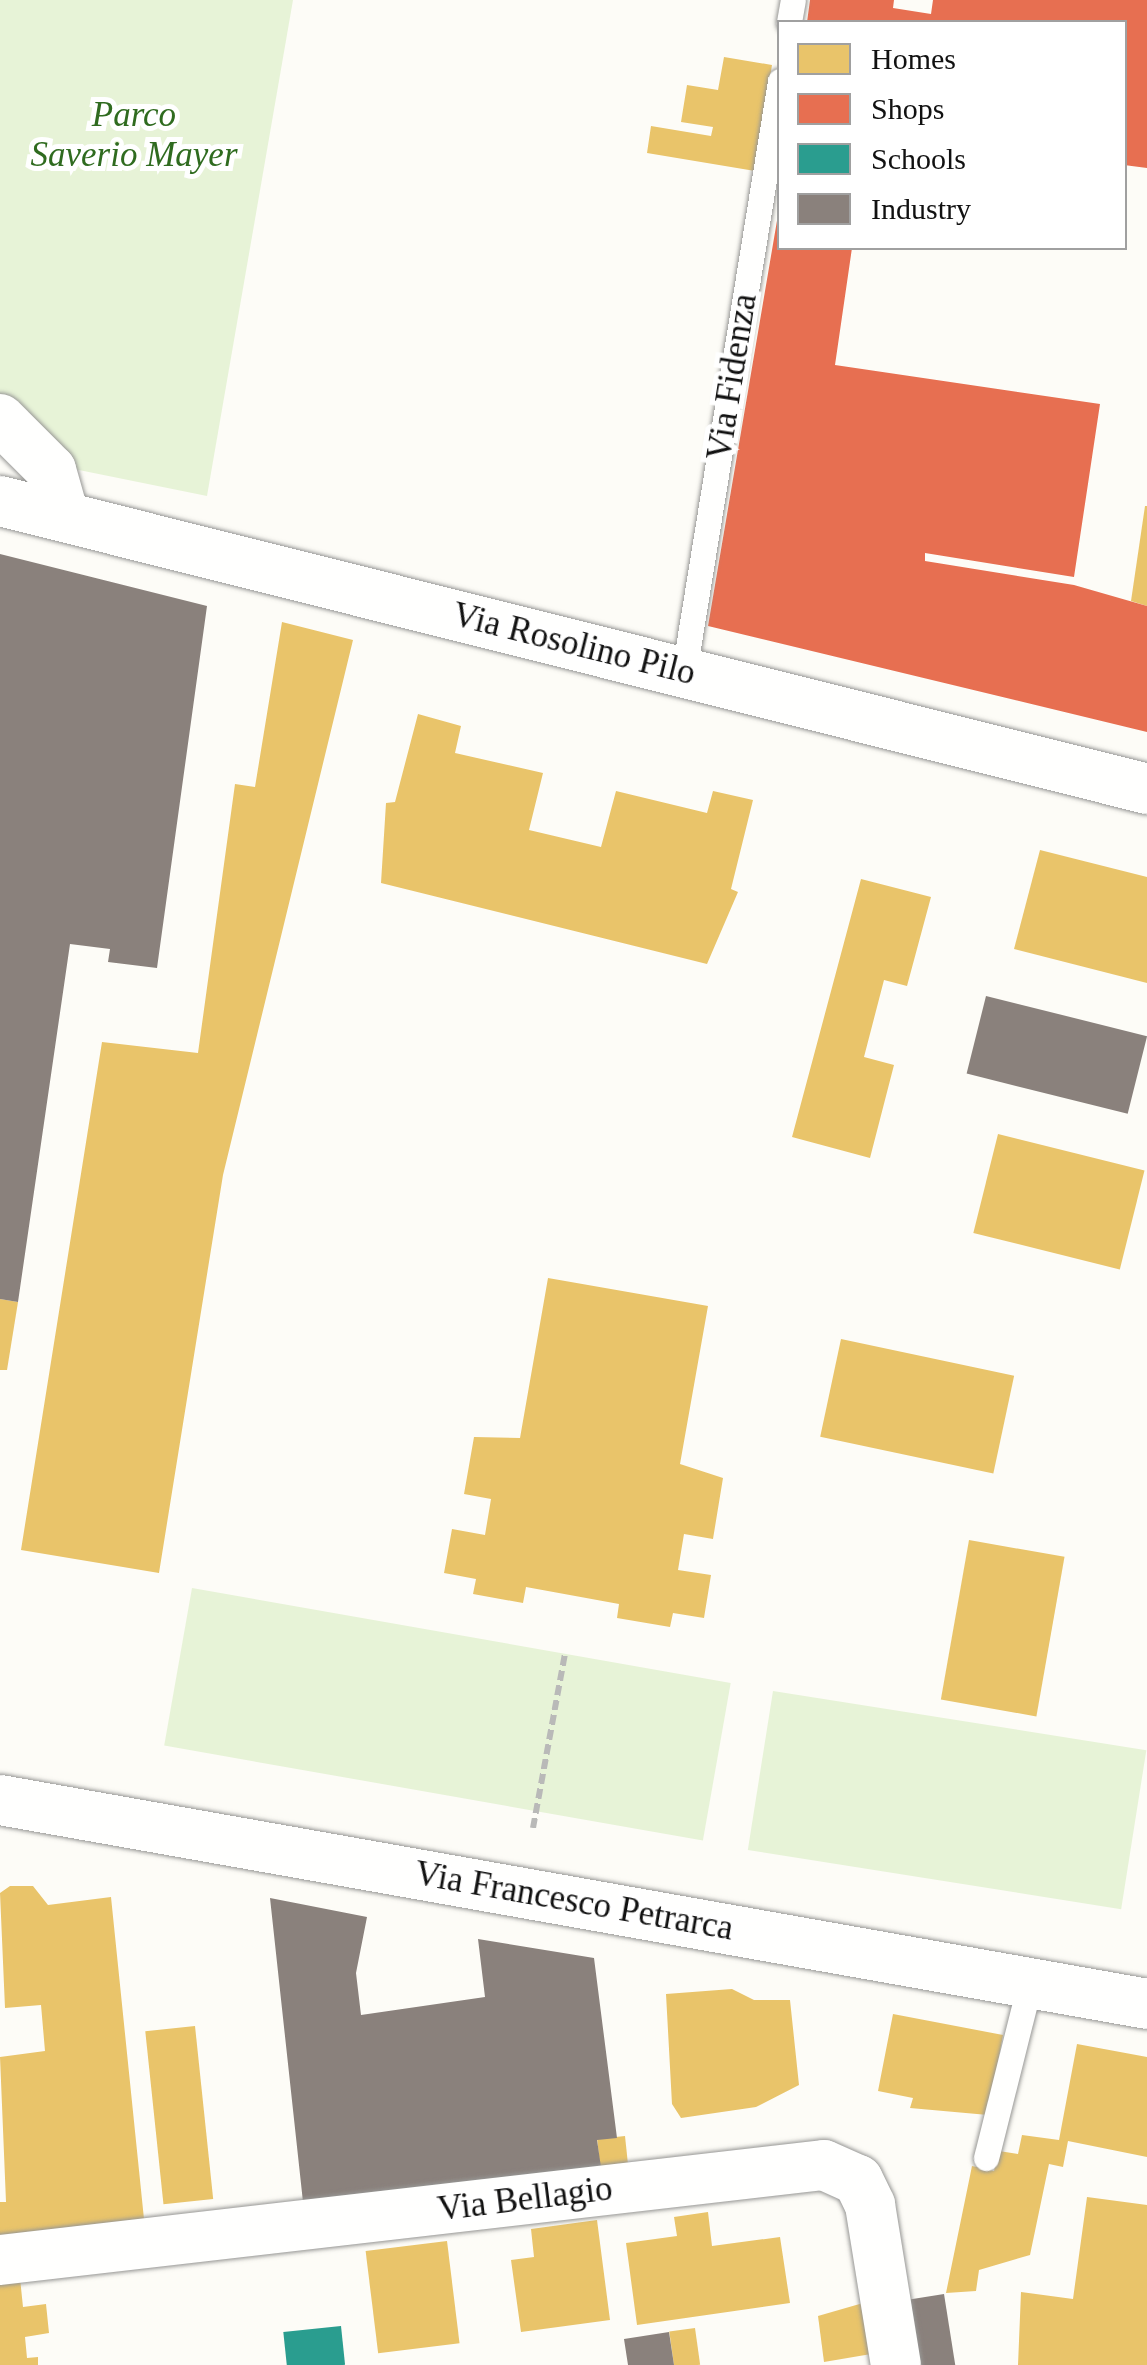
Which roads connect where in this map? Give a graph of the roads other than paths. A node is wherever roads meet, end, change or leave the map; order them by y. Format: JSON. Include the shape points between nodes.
{"nodes":[{"id":1,"x":777,"y":99,"type":"edge"},
{"id":2,"x":0,"y":418,"type":"edge"},
{"id":3,"x":0,"y":501,"type":"edge"},
{"id":4,"x":64,"y":516,"type":"junction"},
{"id":5,"x":684,"y":672,"type":"junction"},
{"id":6,"x":1147,"y":789,"type":"edge"},
{"id":7,"x":0,"y":1800,"type":"edge"},
{"id":8,"x":1030,"y":1984,"type":"junction"},
{"id":9,"x":1147,"y":2004,"type":"edge"},
{"id":10,"x":986,"y":2158,"type":"dead end"},
{"id":11,"x":0,"y":2260,"type":"edge"},
{"id":12,"x":896,"y":2365,"type":"edge"}],
"edges":[{"from":1,"to":5,"type":"lane","name":"Via Fidenza"},
{"from":2,"to":4,"type":"street","via":[[52,470]]},
{"from":3,"to":4,"type":"street","name":"Via Rosolino Pilo"},
{"from":4,"to":5,"type":"street","name":"Via Rosolino Pilo"},
{"from":5,"to":6,"type":"street","name":"Via Rosolino Pilo"},
{"from":7,"to":8,"type":"street","name":"Via Francesco Petrarca"},
{"from":8,"to":9,"type":"street","name":"Via Francesco Petrarca"},
{"from":8,"to":10,"type":"lane"},
{"from":11,"to":12,"type":"street","name":"Via Bellagio","via":[[824,2166],[858,2180],[870,2205]]}]}
